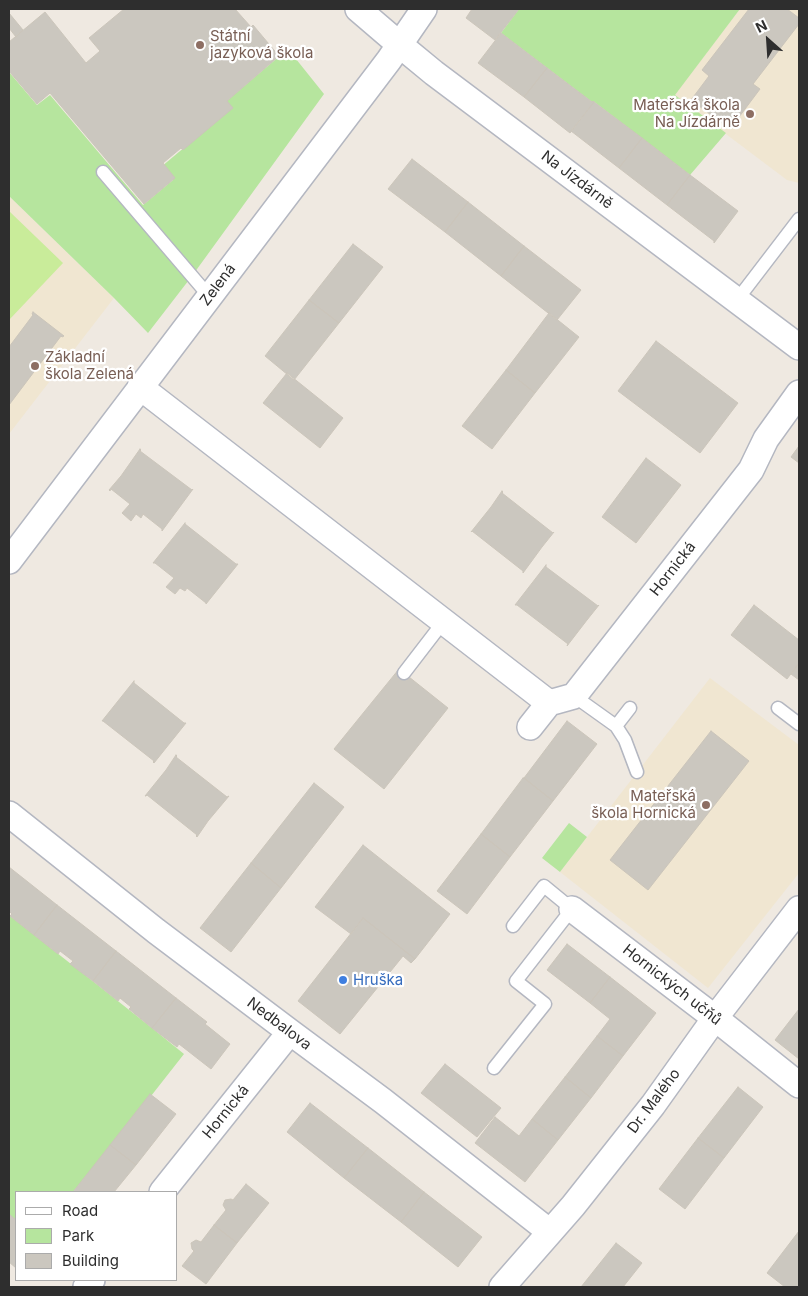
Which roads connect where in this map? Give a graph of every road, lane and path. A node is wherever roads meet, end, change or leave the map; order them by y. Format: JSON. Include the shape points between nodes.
{"nodes":[{"id":1,"x":358,"y":9,"type":"edge"},
{"id":2,"x":424,"y":9,"type":"edge"},
{"id":3,"x":400,"y":45,"type":"junction"},
{"id":4,"x":103,"y":172,"type":"dead end"},
{"id":5,"x":799,"y":219,"type":"edge"},
{"id":6,"x":209,"y":296,"type":"junction"},
{"id":7,"x":737,"y":300,"type":"junction"},
{"id":8,"x":799,"y":347,"type":"edge"},
{"id":9,"x":140,"y":387,"type":"junction"},
{"id":10,"x":799,"y":393,"type":"edge"},
{"id":11,"x":9,"y":560,"type":"edge"},
{"id":12,"x":444,"y":622,"type":"junction"},
{"id":13,"x":404,"y":673,"type":"dead end"},
{"id":14,"x":574,"y":696,"type":"junction"},
{"id":15,"x":549,"y":703,"type":"junction"},
{"id":16,"x":630,"y":708,"type":"dead end"},
{"id":17,"x":778,"y":708,"type":"dead end"},
{"id":18,"x":799,"y":724,"type":"edge"},
{"id":19,"x":616,"y":726,"type":"junction"},
{"id":20,"x":530,"y":727,"type":"dead end"},
{"id":21,"x":637,"y":772,"type":"dead end"},
{"id":22,"x":9,"y":814,"type":"edge"},
{"id":23,"x":572,"y":909,"type":"junction"},
{"id":24,"x":799,"y":909,"type":"edge"},
{"id":25,"x":512,"y":926,"type":"dead end"},
{"id":26,"x":715,"y":1018,"type":"junction"},
{"id":27,"x":290,"y":1032,"type":"junction"},
{"id":28,"x":494,"y":1068,"type":"dead end"},
{"id":29,"x":799,"y":1085,"type":"edge"},
{"id":30,"x":163,"y":1191,"type":"edge"},
{"id":31,"x":550,"y":1232,"type":"junction"},
{"id":32,"x":502,"y":1287,"type":"edge"}],
"edges":[{"from":1,"to":3,"type":"street","name":"Na Jízdárně"},
{"from":2,"to":3,"type":"street","name":"Zelená"},
{"from":3,"to":6,"type":"street","name":"Zelená"},
{"from":3,"to":7,"type":"street","name":"Na Jízdárně"},
{"from":4,"to":6,"type":"lane"},
{"from":5,"to":7,"type":"lane"},
{"from":6,"to":9,"type":"street","name":"Zelená"},
{"from":7,"to":8,"type":"street","name":"Na Jízdárně"},
{"from":9,"to":11,"type":"street","name":"Zelená"},
{"from":9,"to":12,"type":"street"},
{"from":10,"to":14,"type":"street","name":"Hornická","via":[[766,440],[751,470]]},
{"from":12,"to":13,"type":"lane"},
{"from":12,"to":15,"type":"street"},
{"from":14,"to":15,"type":"street"},
{"from":14,"to":19,"type":"lane"},
{"from":15,"to":20,"type":"street"},
{"from":16,"to":19,"type":"lane"},
{"from":17,"to":18,"type":"lane"},
{"from":19,"to":21,"type":"lane"},
{"from":22,"to":27,"type":"street","name":"Nedbalova"},
{"from":23,"to":25,"type":"lane","name":"Hornických učňů","via":[[544,886]]},
{"from":23,"to":26,"type":"street","name":"Hornických učňů"},
{"from":23,"to":28,"type":"lane","via":[[516,981],[545,1004]]},
{"from":24,"to":26,"type":"street","name":"Dr. Malého"},
{"from":26,"to":29,"type":"street","name":"Hornických učňů"},
{"from":26,"to":31,"type":"street","name":"Dr. Malého","via":[[653,1105]]},
{"from":27,"to":30,"type":"street","name":"Hornická"},
{"from":27,"to":31,"type":"street","name":"Nedbalova"},
{"from":31,"to":32,"type":"street","name":"Dr. Malého"}]}
